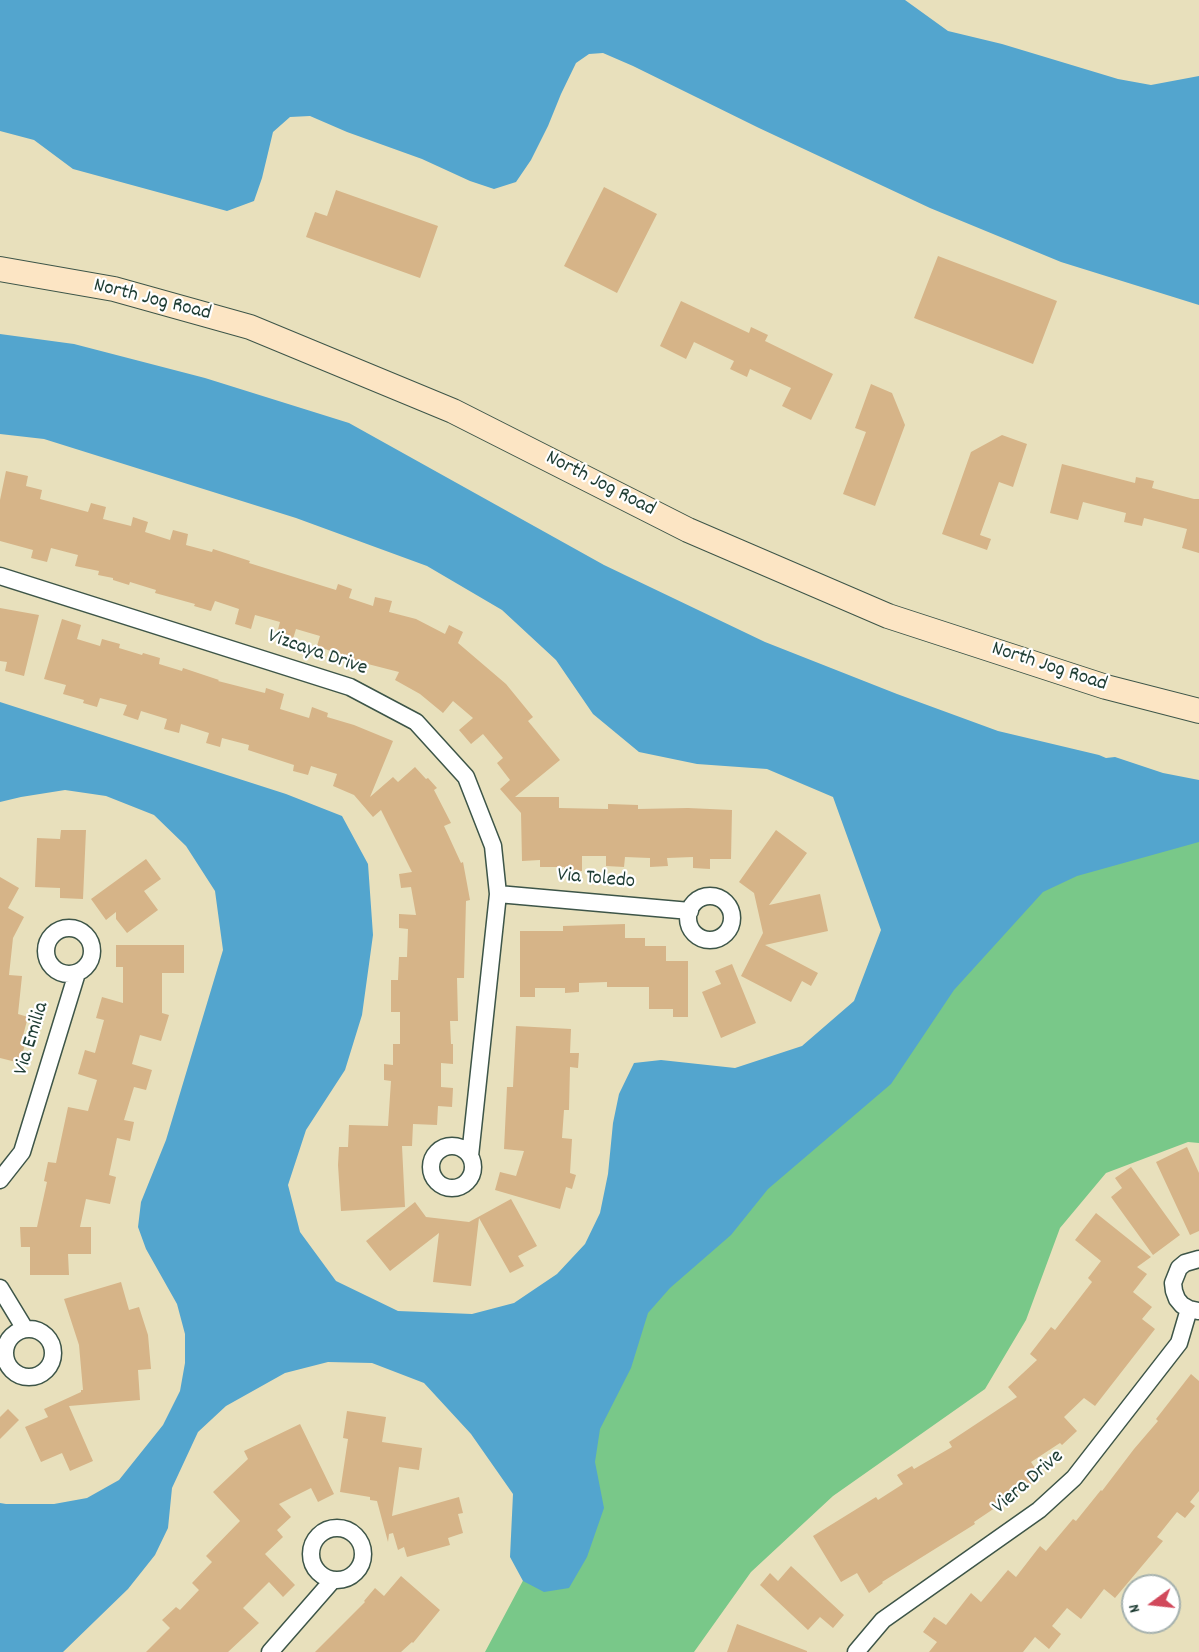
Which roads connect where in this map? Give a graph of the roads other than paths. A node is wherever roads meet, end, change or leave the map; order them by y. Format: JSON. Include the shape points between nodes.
{"nodes":[{"id":1,"x":0,"y":269,"type":"edge"},
{"id":2,"x":0,"y":576,"type":"edge"},
{"id":3,"x":1199,"y":711,"type":"edge"},
{"id":4,"x":498,"y":894,"type":"junction"},
{"id":5,"x":690,"y":911,"type":"dead end"},
{"id":6,"x":77,"y":973,"type":"dead end"},
{"id":7,"x":470,"y":1156,"type":"dead end"},
{"id":8,"x":0,"y":1180,"type":"edge"},
{"id":9,"x":1199,"y":1259,"type":"edge"},
{"id":10,"x":0,"y":1288,"type":"edge"},
{"id":11,"x":1194,"y":1310,"type":"edge"},
{"id":12,"x":25,"y":1329,"type":"dead end"},
{"id":13,"x":332,"y":1581,"type":"dead end"},
{"id":14,"x":270,"y":1652,"type":"edge"},
{"id":15,"x":856,"y":1652,"type":"edge"}],
"edges":[{"from":1,"to":3,"type":"street","name":"North Jog Road","via":[[114,289],[250,327],[453,411],[688,530],[888,616],[1106,687]]},
{"from":2,"to":4,"type":"street","name":"Vizcaya Drive","via":[[350,687],[416,722],[466,777],[493,846]]},
{"from":4,"to":5,"type":"street","name":"Via Toledo"},
{"from":4,"to":7,"type":"street","name":"Vizcaya Drive"},
{"from":6,"to":8,"type":"street","name":"Via Emilia","via":[[22,1152]]},
{"from":9,"to":11,"type":"street","name":"Viera Drive","via":[[1179,1268],[1173,1283],[1177,1299]]},
{"from":10,"to":12,"type":"street"},
{"from":11,"to":15,"type":"street","name":"Viera Drive","via":[[1179,1343],[1074,1478],[1039,1510],[883,1620]]},
{"from":13,"to":14,"type":"street"}]}
